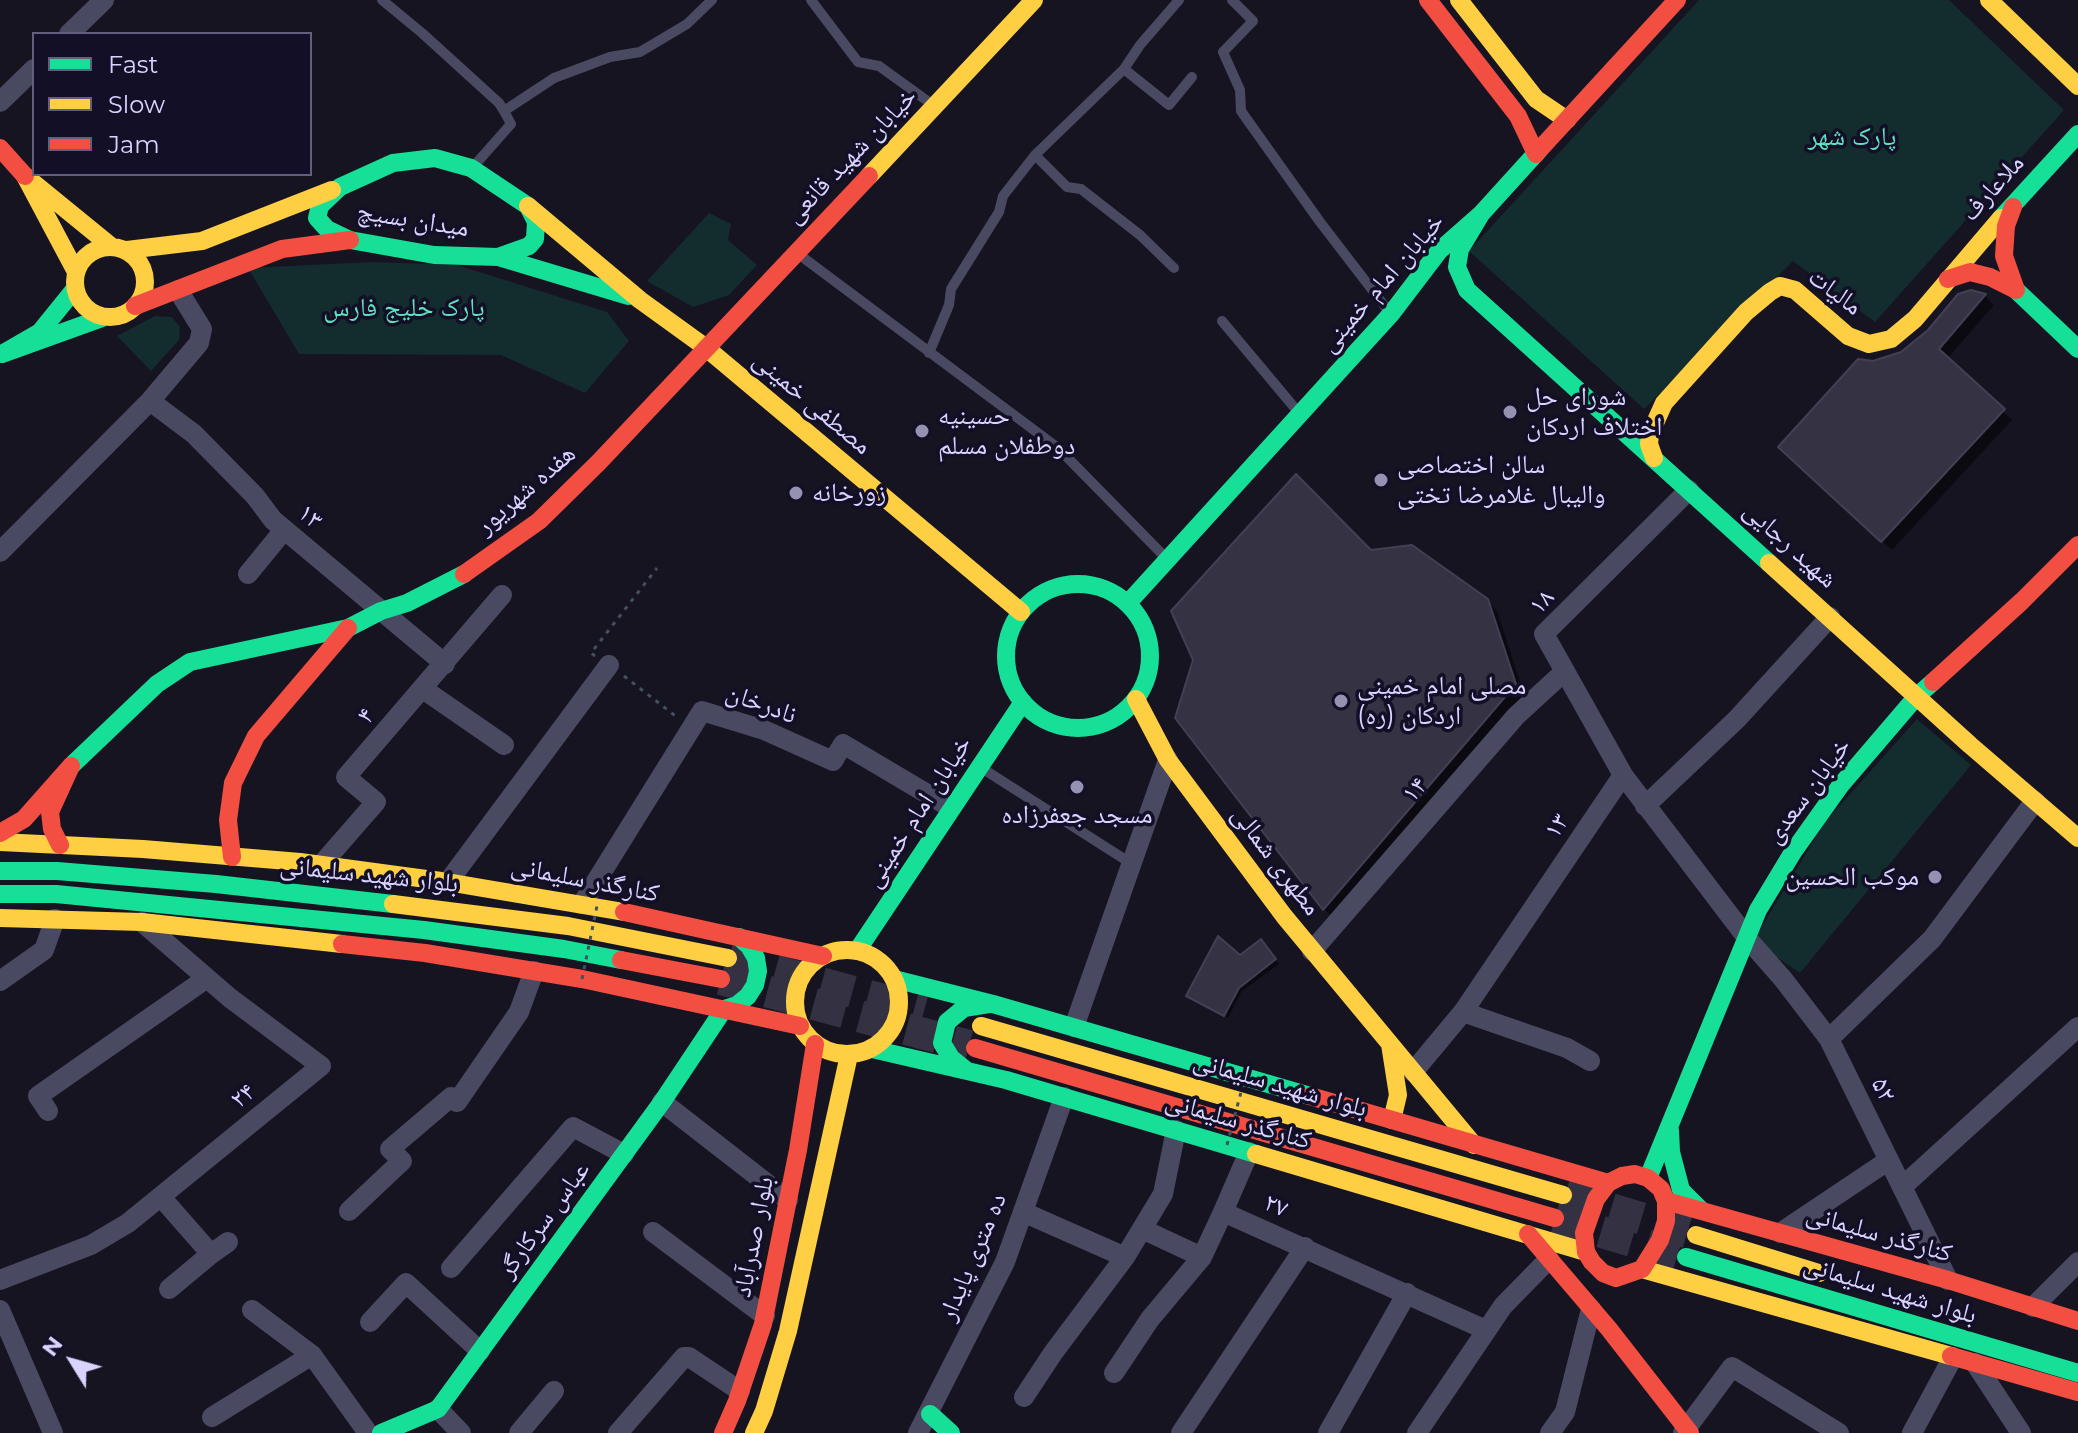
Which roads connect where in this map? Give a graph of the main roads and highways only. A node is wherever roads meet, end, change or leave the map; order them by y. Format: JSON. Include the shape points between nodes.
{"nodes":[{"id":1,"x":1034,"y":0,"type":"edge"},
{"id":2,"x":1428,"y":0,"type":"edge"},
{"id":3,"x":1459,"y":0,"type":"edge"},
{"id":4,"x":1677,"y":0,"type":"edge"},
{"id":5,"x":1989,"y":0,"type":"edge"},
{"id":6,"x":2078,"y":86,"type":"edge"},
{"id":7,"x":1567,"y":120,"type":"junction"},
{"id":8,"x":2078,"y":134,"type":"edge"},
{"id":9,"x":0,"y":148,"type":"edge"},
{"id":10,"x":1536,"y":154,"type":"junction"},
{"id":11,"x":25,"y":176,"type":"junction"},
{"id":12,"x":340,"y":187,"type":"junction"},
{"id":13,"x":2015,"y":203,"type":"junction"},
{"id":14,"x":528,"y":206,"type":"junction"},
{"id":15,"x":1481,"y":214,"type":"junction"},
{"id":16,"x":350,"y":240,"type":"junction"},
{"id":17,"x":119,"y":248,"type":"junction"},
{"id":18,"x":498,"y":257,"type":"junction"},
{"id":19,"x":75,"y":270,"type":"junction"},
{"id":20,"x":1948,"y":279,"type":"junction"},
{"id":21,"x":74,"y":290,"type":"junction"},
{"id":22,"x":1467,"y":290,"type":"junction"},
{"id":23,"x":2016,"y":290,"type":"junction"},
{"id":24,"x":640,"y":300,"type":"junction"},
{"id":25,"x":135,"y":306,"type":"junction"},
{"id":26,"x":1396,"y":308,"type":"junction"},
{"id":27,"x":102,"y":318,"type":"junction"},
{"id":28,"x":705,"y":347,"type":"junction"},
{"id":29,"x":2078,"y":349,"type":"edge"},
{"id":30,"x":1,"y":354,"type":"edge"},
{"id":31,"x":1664,"y":403,"type":"junction"},
{"id":32,"x":1609,"y":417,"type":"junction"},
{"id":33,"x":1654,"y":458,"type":"junction"},
{"id":34,"x":2078,"y":545,"type":"edge"},
{"id":35,"x":1128,"y":603,"type":"junction"},
{"id":36,"x":1021,"y":612,"type":"junction"},
{"id":37,"x":348,"y":628,"type":"junction"},
{"id":38,"x":1917,"y":696,"type":"junction"},
{"id":39,"x":1136,"y":699,"type":"junction"},
{"id":40,"x":1023,"y":702,"type":"junction"},
{"id":41,"x":71,"y":766,"type":"junction"},
{"id":42,"x":0,"y":833,"type":"edge"},
{"id":43,"x":2078,"y":838,"type":"edge"},
{"id":44,"x":0,"y":842,"type":"edge"},
{"id":45,"x":60,"y":845,"type":"junction"},
{"id":46,"x":232,"y":857,"type":"junction"},
{"id":47,"x":0,"y":871,"type":"edge"},
{"id":48,"x":0,"y":894,"type":"edge"},
{"id":49,"x":0,"y":918,"type":"edge"},
{"id":50,"x":739,"y":937,"type":"junction"},
{"id":51,"x":857,"y":951,"type":"junction"},
{"id":52,"x":823,"y":956,"type":"junction"},
{"id":53,"x":728,"y":958,"type":"tunnel mouth"},
{"id":54,"x":721,"y":979,"type":"tunnel mouth"},
{"id":55,"x":894,"y":979,"type":"junction"},
{"id":56,"x":993,"y":1004,"type":"junction"},
{"id":57,"x":724,"y":1009,"type":"junction"},
{"id":58,"x":800,"y":1026,"type":"junction"},
{"id":59,"x":981,"y":1026,"type":"tunnel mouth"},
{"id":60,"x":815,"y":1044,"type":"junction"},
{"id":61,"x":1390,"y":1044,"type":"junction"},
{"id":62,"x":975,"y":1048,"type":"tunnel mouth"},
{"id":63,"x":872,"y":1049,"type":"junction"},
{"id":64,"x":849,"y":1055,"type":"junction"},
{"id":65,"x":966,"y":1070,"type":"junction"},
{"id":66,"x":1392,"y":1120,"type":"junction"},
{"id":67,"x":1669,"y":1129,"type":"junction"},
{"id":68,"x":1474,"y":1145,"type":"junction"},
{"id":69,"x":1580,"y":1175,"type":"junction"},
{"id":70,"x":1648,"y":1178,"type":"junction"},
{"id":71,"x":1608,"y":1183,"type":"junction"},
{"id":72,"x":1563,"y":1195,"type":"tunnel mouth"},
{"id":73,"x":1666,"y":1201,"type":"junction"},
{"id":74,"x":1703,"y":1212,"type":"junction"},
{"id":75,"x":1555,"y":1218,"type":"tunnel mouth"},
{"id":76,"x":1528,"y":1234,"type":"junction"},
{"id":77,"x":1696,"y":1235,"type":"tunnel mouth"},
{"id":78,"x":1586,"y":1252,"type":"junction"},
{"id":79,"x":1686,"y":1257,"type":"tunnel mouth"},
{"id":80,"x":1642,"y":1269,"type":"junction"},
{"id":81,"x":1603,"y":1273,"type":"junction"},
{"id":82,"x":1831,"y":1277,"type":"dead end"},
{"id":83,"x":2078,"y":1321,"type":"edge"},
{"id":84,"x":1609,"y":1329,"type":"junction"},
{"id":85,"x":2078,"y":1373,"type":"edge"},
{"id":86,"x":2078,"y":1392,"type":"edge"},
{"id":87,"x":930,"y":1414,"type":"road end"},
{"id":88,"x":1687,"y":1431,"type":"edge"},
{"id":89,"x":381,"y":1433,"type":"edge"},
{"id":90,"x":723,"y":1433,"type":"edge"},
{"id":91,"x":754,"y":1433,"type":"edge"},
{"id":92,"x":951,"y":1433,"type":"edge"}],
"edges":[{"from":1,"to":28,"type":"main road","name":"خیابان شهید قانعی"},
{"from":2,"to":10,"type":"main road","via":[[1518,116]]},
{"from":3,"to":7,"type":"main road","via":[[1536,99]]},
{"from":4,"to":7,"type":"main road","name":"خیابان امام خمینی"},
{"from":5,"to":6,"type":"main road"},
{"from":7,"to":10,"type":"main road","name":"خیابان امام خمینی"},
{"from":8,"to":13,"type":"main road","name":"ملاعارف"},
{"from":9,"to":11,"type":"main road"},
{"from":10,"to":15,"type":"main road","name":"خیابان امام خمینی"},
{"from":11,"to":17,"type":"main road"},
{"from":11,"to":19,"type":"main road"},
{"from":12,"to":14,"type":"main road","name":"میدان بسیچ","via":[[408,159],[445,159],[471,168]]},
{"from":12,"to":16,"type":"main road","name":"میدان بسیچ","via":[[320,206],[317,218]]},
{"from":12,"to":17,"type":"main road","via":[[202,241]]},
{"from":13,"to":20,"type":"main road","name":"ملاعارف"},
{"from":13,"to":23,"type":"main road","via":[[2006,226],[2004,256]]},
{"from":14,"to":18,"type":"main road","name":"میدان بسیچ","via":[[536,222],[535,239]]},
{"from":14,"to":24,"type":"main road","name":"مصطفی خمینی"},
{"from":15,"to":22,"type":"main road","via":[[1460,249],[1457,267]]},
{"from":15,"to":26,"type":"main road","name":"خیابان امام خمینی","via":[[1439,251]]},
{"from":16,"to":18,"type":"main road","name":"میدان بسیچ","via":[[434,255]]},
{"from":16,"to":25,"type":"main road","via":[[282,249]]},
{"from":17,"to":19,"type":"main road","via":[[87,253]]},
{"from":17,"to":25,"type":"main road","via":[[141,264],[146,284]]},
{"from":18,"to":24,"type":"main road","name":"مصطفی خمینی"},
{"from":19,"to":21,"type":"main road"},
{"from":20,"to":23,"type":"main road","via":[[1970,272]]},
{"from":20,"to":31,"type":"main road","name":"مالیات","via":[[1891,339],[1869,344],[1848,336],[1795,290],[1780,286],[1746,312]]},
{"from":21,"to":27,"type":"main road","via":[[84,308]]},
{"from":21,"to":30,"type":"main road","via":[[40,332]]},
{"from":22,"to":26,"type":"main road","via":[[1424,285]]},
{"from":22,"to":32,"type":"main road","name":"شهید رجایی"},
{"from":23,"to":29,"type":"main road"},
{"from":24,"to":28,"type":"main road","name":"مصطفی خمینی"},
{"from":25,"to":27,"type":"main road","via":[[123,316]]},
{"from":26,"to":35,"type":"main road","name":"خیابان امام خمینی"},
{"from":27,"to":30,"type":"main road"},
{"from":28,"to":36,"type":"main road","name":"مصطفی خمینی"},
{"from":28,"to":37,"type":"main road","name":"هفده شهریور","via":[[539,521],[459,578]]},
{"from":31,"to":32,"type":"main road","via":[[1639,416]]},
{"from":31,"to":33,"type":"main road","via":[[1650,434]]},
{"from":32,"to":33,"type":"main road","name":"شهید رجایی"},
{"from":33,"to":38,"type":"main road","name":"شهید رجایی"},
{"from":34,"to":38,"type":"main road","name":"خیابان سعدی"},
{"from":35,"to":36,"type":"main road","via":[[1108,589],[1085,583],[1060,585],[1038,595]]},
{"from":35,"to":39,"type":"main road","via":[[1141,619],[1151,660]]},
{"from":36,"to":40,"type":"main road","via":[[1009,634],[1006,658]]},
{"from":37,"to":41,"type":"main road","name":"هفده شهریور","via":[[190,662],[157,684]]},
{"from":37,"to":46,"type":"main road","name":"هفده شهریور","via":[[256,736],[233,783],[228,820]]},
{"from":38,"to":43,"type":"main road","name":"شهید رجایی"},
{"from":38,"to":67,"type":"main road","name":"خیابان سعدی","via":[[1840,786],[1758,910]]},
{"from":39,"to":40,"type":"main road","via":[[1101,724],[1080,728],[1039,717]]},
{"from":39,"to":61,"type":"main road","name":"مطهری شمالی","via":[[1168,760],[1312,951]]},
{"from":40,"to":51,"type":"main road","name":"خیابان امام خمینی"},
{"from":41,"to":42,"type":"main road","name":"هفده شهریور","via":[[24,819]]},
{"from":41,"to":45,"type":"main road","via":[[50,812]]},
{"from":44,"to":45,"type":"main road","name":"کنارگذر سلیمانی"},
{"from":45,"to":46,"type":"main road","name":"کنارگذر سلیمانی"},
{"from":46,"to":50,"type":"main road","name":"کنارگذر سلیمانی","via":[[448,882]]},
{"from":47,"to":53,"type":"main road","name":"بلوار شهید سلیمانی","via":[[168,880],[429,908],[568,926]]},
{"from":48,"to":54,"type":"main road","name":"بلوار شهید سلیمانی","via":[[87,897],[424,930],[564,949]]},
{"from":49,"to":57,"type":"main road","via":[[142,922],[425,953]]},
{"from":50,"to":52,"type":"main road","name":"کنارگذر سلیمانی"},
{"from":50,"to":57,"type":"main road","name":"عباس سرکارگر","via":[[756,958],[758,971],[748,996]]},
{"from":51,"to":52,"type":"main road"},
{"from":51,"to":55,"type":"main road","via":[[882,963]]},
{"from":52,"to":58,"type":"main road","via":[[810,965],[795,994]]},
{"from":55,"to":56,"type":"main road","name":"کنارگذر سلیمانی"},
{"from":55,"to":63,"type":"main road","via":[[899,1007],[895,1024]]},
{"from":56,"to":65,"type":"main road","via":[[964,1008],[947,1022],[942,1043]]},
{"from":56,"to":66,"type":"main road","name":"کنارگذر سلیمانی"},
{"from":57,"to":58,"type":"main road"},
{"from":57,"to":89,"type":"main road","name":"عباس سرکارگر","via":[[438,1409]]},
{"from":58,"to":60,"type":"main road"},
{"from":59,"to":72,"type":"main road","name":"بلوار شهید سلیمانی"},
{"from":60,"to":64,"type":"main road"},
{"from":60,"to":90,"type":"main road","name":"بلوار صدرآباد","via":[[765,1316]]},
{"from":61,"to":66,"type":"main road","via":[[1398,1095]]},
{"from":61,"to":68,"type":"main road","name":"مطهری شمالی"},
{"from":62,"to":75,"type":"main road","name":"بلوار شهید سلیمانی"},
{"from":63,"to":64,"type":"main road"},
{"from":63,"to":65,"type":"main road","name":"کنارگذر سلیمانی"},
{"from":64,"to":91,"type":"main road","name":"بلوار صدرآباد","via":[[788,1331]]},
{"from":65,"to":76,"type":"main road","name":"کنارگذر سلیمانی"},
{"from":66,"to":68,"type":"main road","name":"کنارگذر سلیمانی"},
{"from":67,"to":69,"type":"main road","via":[[1636,1157]]},
{"from":67,"to":70,"type":"main road","name":"خیابان سعدی"},
{"from":67,"to":74,"type":"main road","via":[[1681,1190]]},
{"from":68,"to":69,"type":"main road","name":"کنارگذر سلیمانی"},
{"from":69,"to":71,"type":"main road","name":"کنارگذر سلیمانی"},
{"from":70,"to":71,"type":"main road","via":[[1635,1174]]},
{"from":70,"to":73,"type":"main road"},
{"from":71,"to":78,"type":"main road","via":[[1589,1215]]},
{"from":73,"to":74,"type":"main road","name":"کنارگذر سلیمانی"},
{"from":73,"to":80,"type":"main road","via":[[1660,1240]]},
{"from":74,"to":83,"type":"main road","name":"کنارگذر سلیمانی"},
{"from":76,"to":78,"type":"main road","name":"کنارگذر سلیمانی"},
{"from":76,"to":84,"type":"main road"},
{"from":77,"to":82,"type":"main road","name":"بلوار شهید سلیمانی"},
{"from":78,"to":81,"type":"main road"},
{"from":79,"to":85,"type":"main road","name":"بلوار شهید سلیمانی"},
{"from":80,"to":81,"type":"main road","via":[[1616,1278]]},
{"from":80,"to":86,"type":"main road"},
{"from":81,"to":84,"type":"main road"},
{"from":84,"to":88,"type":"main road"},
{"from":87,"to":92,"type":"main road"}]}
